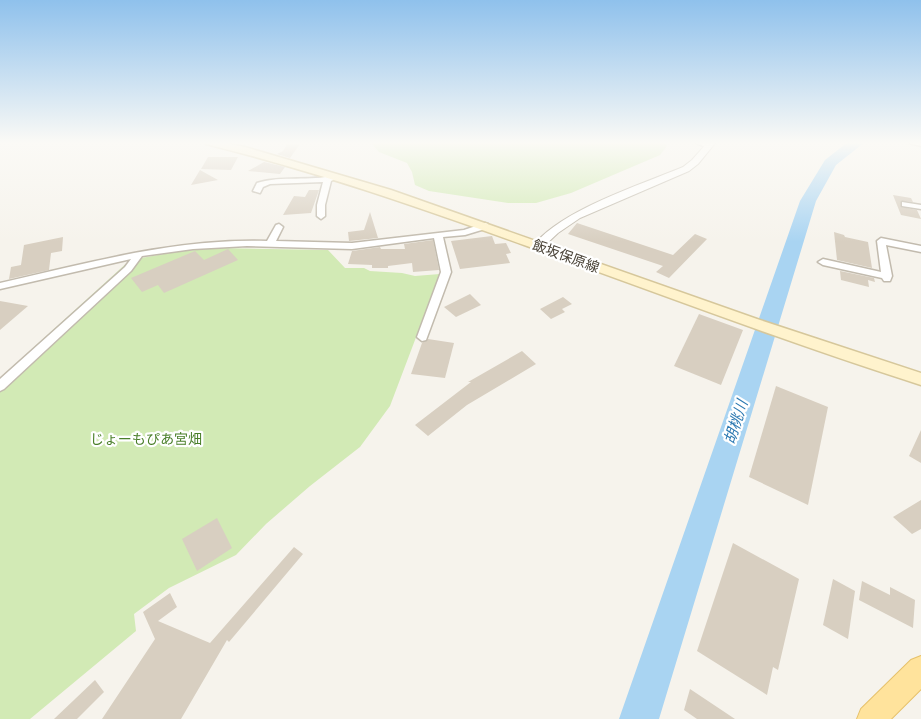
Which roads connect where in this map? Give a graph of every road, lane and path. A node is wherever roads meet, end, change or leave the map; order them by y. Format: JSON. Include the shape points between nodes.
{"nodes":[{"id":1,"x":324,"y":176,"type":"edge"},
{"id":2,"x":671,"y":176,"type":"edge"},
{"id":3,"x":332,"y":178,"type":"junction"},
{"id":4,"x":257,"y":191,"type":"dead end"},
{"id":5,"x":904,"y":204,"type":"dead end"},
{"id":6,"x":921,"y":207,"type":"edge"},
{"id":7,"x":321,"y":216,"type":"dead end"},
{"id":8,"x":485,"y":226,"type":"junction"},
{"id":9,"x":279,"y":227,"type":"dead end"},
{"id":10,"x":438,"y":236,"type":"junction"},
{"id":11,"x":270,"y":244,"type":"junction"},
{"id":12,"x":538,"y":246,"type":"junction"},
{"id":13,"x":921,"y":249,"type":"edge"},
{"id":14,"x":139,"y":254,"type":"junction"},
{"id":15,"x":823,"y":262,"type":"dead end"},
{"id":16,"x":0,"y":286,"type":"edge"},
{"id":17,"x":422,"y":337,"type":"dead end"},
{"id":18,"x":921,"y":378,"type":"edge"},
{"id":19,"x":0,"y":386,"type":"edge"},
{"id":20,"x":921,"y":670,"type":"edge"},
{"id":21,"x":871,"y":719,"type":"edge"}],
"edges":[{"from":1,"to":3,"type":"main road","name":"飯坂保原線"},
{"from":2,"to":12,"type":"street","via":[[576,216]]},
{"from":3,"to":4,"type":"street","via":[[269,182],[260,185]]},
{"from":3,"to":7,"type":"street","via":[[321,205]]},
{"from":3,"to":8,"type":"main road","name":"飯坂保原線"},
{"from":5,"to":6,"type":"street"},
{"from":8,"to":10,"type":"street"},
{"from":8,"to":12,"type":"main road","name":"飯坂保原線"},
{"from":9,"to":11,"type":"street"},
{"from":10,"to":11,"type":"street","via":[[352,246]]},
{"from":10,"to":17,"type":"street","via":[[446,272]]},
{"from":11,"to":14,"type":"street","via":[[211,244]]},
{"from":12,"to":18,"type":"main road","name":"飯坂保原線"},
{"from":13,"to":15,"type":"street","via":[[881,241],[887,278]]},
{"from":14,"to":16,"type":"street"},
{"from":14,"to":19,"type":"street","via":[[128,269]]},
{"from":20,"to":21,"type":"main road"}]}
